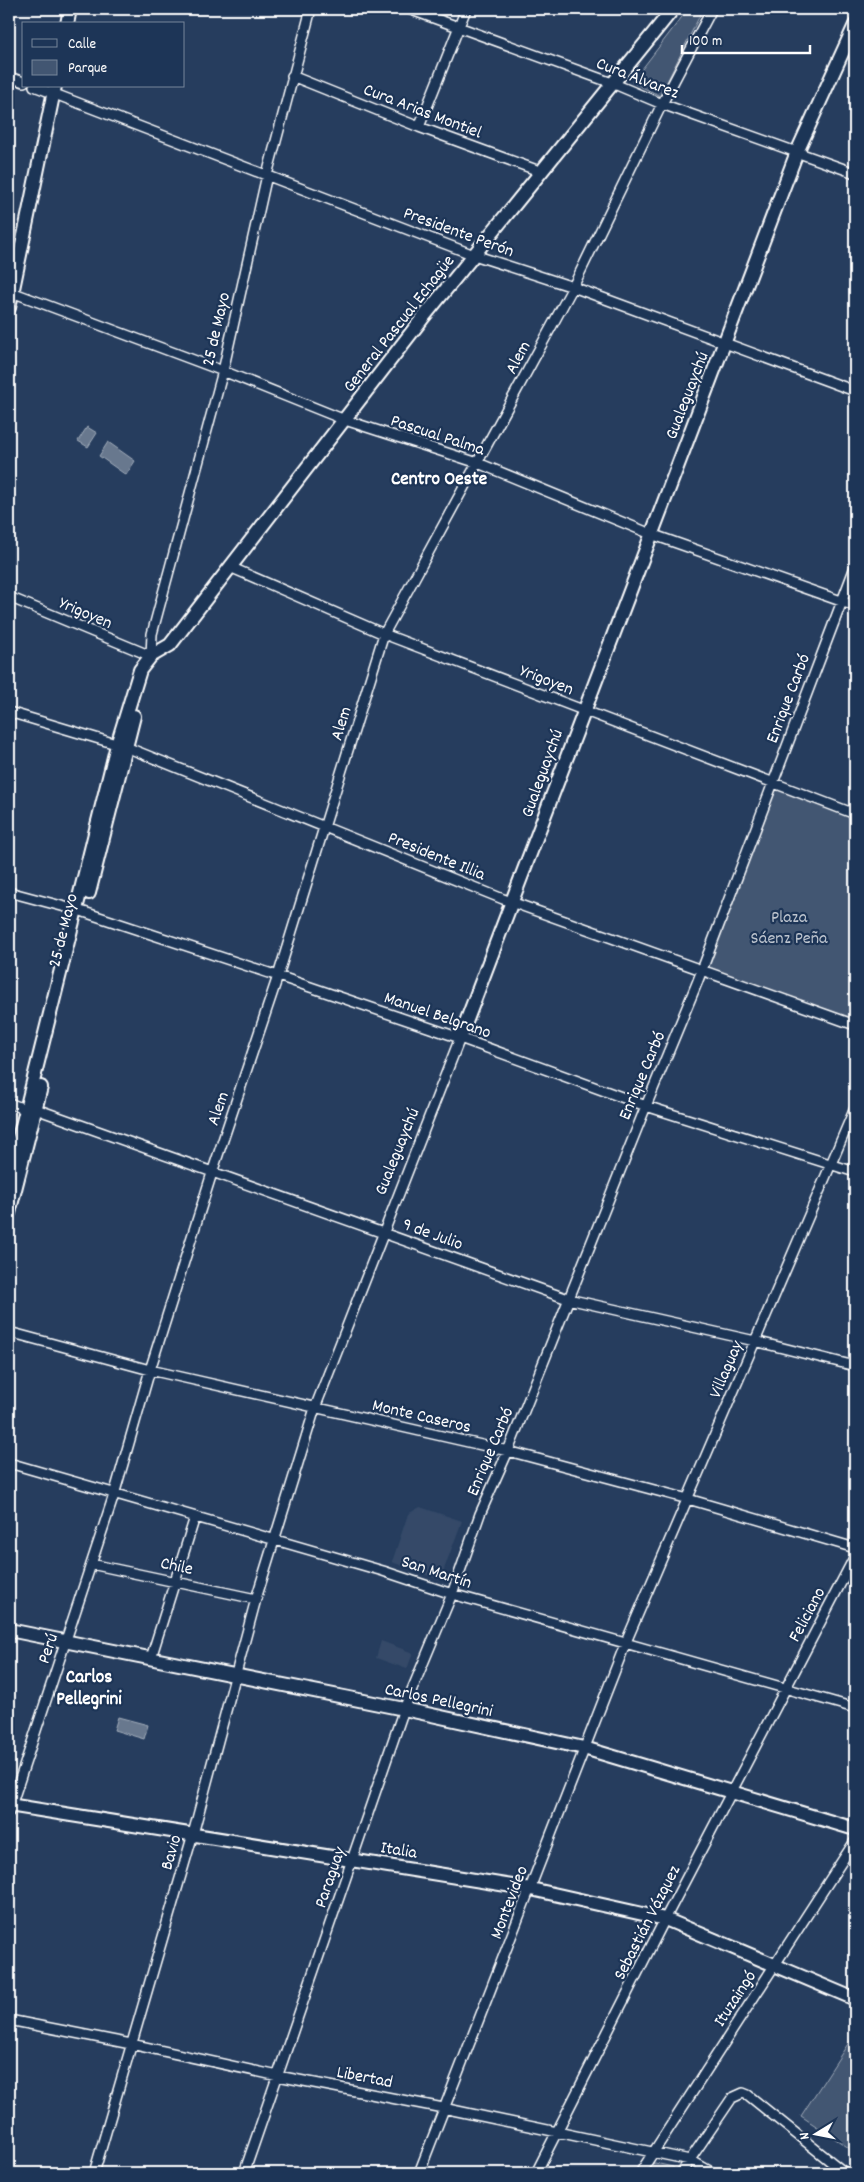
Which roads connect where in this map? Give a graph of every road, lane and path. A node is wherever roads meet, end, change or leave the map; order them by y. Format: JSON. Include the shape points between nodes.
{"nodes":[{"id":1,"x":70,"y":9,"type":"edge"},
{"id":2,"x":311,"y":9,"type":"edge"},
{"id":3,"x":409,"y":9,"type":"edge"},
{"id":4,"x":466,"y":9,"type":"edge"},
{"id":5,"x":673,"y":9,"type":"edge"},
{"id":6,"x":712,"y":9,"type":"edge"},
{"id":7,"x":67,"y":22,"type":"edge"},
{"id":8,"x":855,"y":25,"type":"edge"},
{"id":9,"x":458,"y":27,"type":"junction"},
{"id":10,"x":292,"y":76,"type":"junction"},
{"id":11,"x":9,"y":77,"type":"edge"},
{"id":12,"x":22,"y":81,"type":"edge"},
{"id":13,"x":612,"y":83,"type":"junction"},
{"id":14,"x":54,"y":90,"type":"edge"},
{"id":15,"x":662,"y":104,"type":"junction"},
{"id":16,"x":419,"y":127,"type":"junction"},
{"id":17,"x":797,"y":152,"type":"junction"},
{"id":18,"x":542,"y":172,"type":"junction"},
{"id":19,"x":855,"y":173,"type":"edge"},
{"id":20,"x":267,"y":175,"type":"junction"},
{"id":21,"x":474,"y":255,"type":"junction"},
{"id":22,"x":573,"y":287,"type":"junction"},
{"id":23,"x":10,"y":291,"type":"edge"},
{"id":24,"x":9,"y":308,"type":"edge"},
{"id":25,"x":725,"y":343,"type":"junction"},
{"id":26,"x":223,"y":371,"type":"junction"},
{"id":27,"x":855,"y":391,"type":"edge"},
{"id":28,"x":345,"y":420,"type":"junction"},
{"id":29,"x":478,"y":464,"type":"junction"},
{"id":30,"x":651,"y":534,"type":"junction"},
{"id":31,"x":230,"y":567,"type":"junction"},
{"id":32,"x":855,"y":567,"type":"edge"},
{"id":33,"x":9,"y":597,"type":"edge"},
{"id":34,"x":843,"y":600,"type":"junction"},
{"id":35,"x":855,"y":606,"type":"edge"},
{"id":36,"x":384,"y":634,"type":"junction"},
{"id":37,"x":150,"y":656,"type":"junction"},
{"id":38,"x":583,"y":711,"type":"junction"},
{"id":39,"x":9,"y":712,"type":"edge"},
{"id":40,"x":122,"y":746,"type":"junction"},
{"id":41,"x":773,"y":782,"type":"junction"},
{"id":42,"x":855,"y":814,"type":"edge"},
{"id":43,"x":325,"y":828,"type":"junction"},
{"id":44,"x":9,"y":892,"type":"edge"},
{"id":45,"x":513,"y":902,"type":"junction"},
{"id":46,"x":80,"y":912,"type":"junction"},
{"id":47,"x":702,"y":971,"type":"junction"},
{"id":48,"x":278,"y":976,"type":"junction"},
{"id":49,"x":855,"y":1025,"type":"edge"},
{"id":50,"x":460,"y":1038,"type":"junction"},
{"id":51,"x":9,"y":1103,"type":"edge"},
{"id":52,"x":646,"y":1106,"type":"junction"},
{"id":53,"x":855,"y":1108,"type":"edge"},
{"id":54,"x":31,"y":1109,"type":"junction"},
{"id":55,"x":832,"y":1165,"type":"junction"},
{"id":56,"x":855,"y":1172,"type":"edge"},
{"id":57,"x":212,"y":1173,"type":"junction"},
{"id":58,"x":9,"y":1178,"type":"edge"},
{"id":59,"x":9,"y":1213,"type":"edge"},
{"id":60,"x":383,"y":1232,"type":"junction"},
{"id":61,"x":568,"y":1300,"type":"junction"},
{"id":62,"x":9,"y":1332,"type":"edge"},
{"id":63,"x":755,"y":1341,"type":"junction"},
{"id":64,"x":855,"y":1366,"type":"edge"},
{"id":65,"x":150,"y":1370,"type":"junction"},
{"id":66,"x":315,"y":1408,"type":"junction"},
{"id":67,"x":508,"y":1451,"type":"junction"},
{"id":68,"x":9,"y":1463,"type":"edge"},
{"id":69,"x":114,"y":1495,"type":"junction"},
{"id":70,"x":688,"y":1499,"type":"junction"},
{"id":71,"x":195,"y":1517,"type":"junction"},
{"id":72,"x":275,"y":1539,"type":"junction"},
{"id":73,"x":855,"y":1548,"type":"edge"},
{"id":74,"x":855,"y":1556,"type":"edge"},
{"id":75,"x":91,"y":1564,"type":"junction"},
{"id":76,"x":175,"y":1582,"type":"junction"},
{"id":77,"x":452,"y":1594,"type":"junction"},
{"id":78,"x":256,"y":1600,"type":"junction"},
{"id":79,"x":9,"y":1630,"type":"edge"},
{"id":80,"x":67,"y":1641,"type":"junction"},
{"id":81,"x":626,"y":1642,"type":"junction"},
{"id":82,"x":151,"y":1658,"type":"junction"},
{"id":83,"x":234,"y":1675,"type":"junction"},
{"id":84,"x":786,"y":1687,"type":"junction"},
{"id":85,"x":855,"y":1708,"type":"edge"},
{"id":86,"x":404,"y":1709,"type":"junction"},
{"id":87,"x":584,"y":1748,"type":"junction"},
{"id":88,"x":731,"y":1792,"type":"junction"},
{"id":89,"x":9,"y":1808,"type":"edge"},
{"id":90,"x":855,"y":1829,"type":"edge"},
{"id":91,"x":193,"y":1834,"type":"junction"},
{"id":92,"x":855,"y":1841,"type":"edge"},
{"id":93,"x":352,"y":1859,"type":"junction"},
{"id":94,"x":531,"y":1888,"type":"junction"},
{"id":95,"x":665,"y":1919,"type":"junction"},
{"id":96,"x":775,"y":1965,"type":"junction"},
{"id":97,"x":855,"y":1999,"type":"edge"},
{"id":98,"x":9,"y":2020,"type":"edge"},
{"id":99,"x":131,"y":2044,"type":"junction"},
{"id":100,"x":278,"y":2076,"type":"junction"},
{"id":101,"x":443,"y":2108,"type":"junction"},
{"id":102,"x":557,"y":2132,"type":"junction"},
{"id":103,"x":654,"y":2153,"type":"junction"},
{"id":104,"x":690,"y":2160,"type":"junction"},
{"id":105,"x":94,"y":2173,"type":"edge"},
{"id":106,"x":244,"y":2173,"type":"edge"},
{"id":107,"x":419,"y":2173,"type":"edge"},
{"id":108,"x":536,"y":2173,"type":"edge"},
{"id":109,"x":640,"y":2173,"type":"edge"},
{"id":110,"x":681,"y":2173,"type":"edge"},
{"id":111,"x":713,"y":2173,"type":"edge"},
{"id":112,"x":845,"y":2173,"type":"edge"}],
"edges":[{"from":1,"to":7,"type":"street"},
{"from":2,"to":10,"type":"street","name":"25 de Mayo"},
{"from":3,"to":9,"type":"street","name":"Cura Álvarez"},
{"from":4,"to":9,"type":"street"},
{"from":5,"to":13,"type":"street","name":"General Pascual Echagüe"},
{"from":6,"to":15,"type":"street","name":"Alem"},
{"from":8,"to":17,"type":"street","name":"Gualeguaychú"},
{"from":9,"to":13,"type":"street","name":"Cura Álvarez"},
{"from":9,"to":16,"type":"street"},
{"from":10,"to":16,"type":"street","name":"Cura Arias Montiel"},
{"from":10,"to":20,"type":"street","name":"25 de Mayo"},
{"from":11,"to":12,"type":"street"},
{"from":13,"to":15,"type":"street","name":"Cura Álvarez"},
{"from":13,"to":18,"type":"street","name":"General Pascual Echagüe"},
{"from":14,"to":20,"type":"street","name":"Presidente Perón"},
{"from":14,"to":23,"type":"street"},
{"from":15,"to":17,"type":"street","name":"Cura Álvarez"},
{"from":15,"to":22,"type":"street","name":"Alem"},
{"from":16,"to":18,"type":"street","name":"Cura Arias Montiel"},
{"from":17,"to":19,"type":"street","name":"Cura Álvarez"},
{"from":17,"to":25,"type":"street","name":"Gualeguaychú"},
{"from":18,"to":21,"type":"street","name":"General Pascual Echagüe"},
{"from":20,"to":21,"type":"street","name":"Presidente Perón"},
{"from":20,"to":26,"type":"street","name":"25 de Mayo"},
{"from":21,"to":22,"type":"street","name":"Presidente Perón"},
{"from":21,"to":28,"type":"street","name":"General Pascual Echagüe"},
{"from":22,"to":25,"type":"street","name":"Presidente Perón"},
{"from":22,"to":29,"type":"street","name":"Alem"},
{"from":23,"to":24,"type":"street"},
{"from":23,"to":26,"type":"street","name":"Pascual Palma"},
{"from":25,"to":27,"type":"street","name":"Presidente Perón"},
{"from":25,"to":30,"type":"street","name":"Gualeguaychú"},
{"from":26,"to":28,"type":"street","name":"Pascual Palma"},
{"from":26,"to":37,"type":"street","name":"25 de Mayo","via":[[152,634]]},
{"from":28,"to":29,"type":"street","name":"Pascual Palma"},
{"from":28,"to":31,"type":"street","name":"General Pascual Echagüe"},
{"from":29,"to":30,"type":"street","name":"Pascual Palma"},
{"from":29,"to":36,"type":"street","name":"Alem"},
{"from":30,"to":34,"type":"street","name":"Pascual Palma"},
{"from":30,"to":38,"type":"street","name":"Gualeguaychú"},
{"from":31,"to":36,"type":"street","name":"Yrigoyen"},
{"from":31,"to":37,"type":"street","name":"General Pascual Echagüe","via":[[170,644]]},
{"from":32,"to":34,"type":"street","name":"Enrique Carbó"},
{"from":33,"to":37,"type":"street","name":"Yrigoyen"},
{"from":34,"to":35,"type":"street","name":"Pascual Palma"},
{"from":34,"to":41,"type":"street","name":"Enrique Carbó"},
{"from":36,"to":38,"type":"street","name":"Yrigoyen"},
{"from":36,"to":43,"type":"street","name":"Alem"},
{"from":37,"to":40,"type":"street","name":"25 de Mayo"},
{"from":38,"to":41,"type":"street","name":"Yrigoyen"},
{"from":38,"to":45,"type":"street","name":"Gualeguaychú"},
{"from":39,"to":40,"type":"street","name":"Presidente Illia"},
{"from":40,"to":43,"type":"street","name":"Presidente Illia"},
{"from":40,"to":46,"type":"street","name":"25 de Mayo"},
{"from":41,"to":42,"type":"street","name":"Yrigoyen"},
{"from":41,"to":47,"type":"street","name":"Enrique Carbó"},
{"from":43,"to":45,"type":"street","name":"Presidente Illia"},
{"from":43,"to":48,"type":"street","name":"Alem"},
{"from":44,"to":46,"type":"street","name":"Manuel Belgrano"},
{"from":45,"to":47,"type":"street","name":"Presidente Illia"},
{"from":45,"to":50,"type":"street","name":"Gualeguaychú"},
{"from":46,"to":48,"type":"street","name":"Manuel Belgrano"},
{"from":46,"to":54,"type":"street","name":"25 de Mayo"},
{"from":47,"to":49,"type":"street","name":"Presidente Illia"},
{"from":47,"to":52,"type":"street","name":"Enrique Carbó"},
{"from":48,"to":50,"type":"street","name":"Manuel Belgrano"},
{"from":48,"to":57,"type":"street","name":"Alem"},
{"from":50,"to":52,"type":"street","name":"Manuel Belgrano"},
{"from":50,"to":60,"type":"street","name":"Gualeguaychú"},
{"from":51,"to":54,"type":"street","name":"9 de Julio"},
{"from":52,"to":55,"type":"street","name":"Manuel Belgrano"},
{"from":52,"to":61,"type":"street","name":"Enrique Carbó"},
{"from":53,"to":55,"type":"street","name":"Villaguay"},
{"from":54,"to":57,"type":"street","name":"9 de Julio"},
{"from":54,"to":58,"type":"street","name":"25 de Mayo"},
{"from":54,"to":59,"type":"street","name":"25 de Mayo"},
{"from":55,"to":56,"type":"street","name":"Manuel Belgrano"},
{"from":55,"to":63,"type":"street","name":"Villaguay"},
{"from":57,"to":60,"type":"street","name":"9 de Julio"},
{"from":57,"to":65,"type":"street","name":"Alem"},
{"from":60,"to":61,"type":"street","name":"9 de Julio"},
{"from":60,"to":66,"type":"street","name":"Gualeguaychú"},
{"from":61,"to":63,"type":"street","name":"9 de Julio"},
{"from":61,"to":67,"type":"street","name":"Enrique Carbó"},
{"from":62,"to":65,"type":"street","name":"Monte Caseros"},
{"from":63,"to":64,"type":"street","name":"9 de Julio"},
{"from":63,"to":70,"type":"street","name":"Villaguay"},
{"from":65,"to":66,"type":"street","name":"Monte Caseros"},
{"from":65,"to":69,"type":"street","name":"Alem"},
{"from":66,"to":67,"type":"street","name":"Monte Caseros"},
{"from":66,"to":72,"type":"street","name":"Gualeguaychú"},
{"from":67,"to":70,"type":"street","name":"Monte Caseros"},
{"from":67,"to":77,"type":"street","name":"Enrique Carbó","via":[[480,1514]]},
{"from":68,"to":69,"type":"street","name":"San Martín"},
{"from":69,"to":71,"type":"street","name":"San Martín"},
{"from":69,"to":75,"type":"street","name":"Perú"},
{"from":70,"to":73,"type":"street","name":"Monte Caseros"},
{"from":70,"to":81,"type":"street","name":"Villaguay"},
{"from":71,"to":72,"type":"street","name":"San Martín"},
{"from":71,"to":76,"type":"street"},
{"from":72,"to":77,"type":"street","name":"San Martín"},
{"from":72,"to":78,"type":"street","name":"Bavio"},
{"from":74,"to":84,"type":"street","name":"Feliciano"},
{"from":75,"to":76,"type":"street","name":"Chile"},
{"from":75,"to":80,"type":"street","name":"Perú"},
{"from":76,"to":78,"type":"street","name":"Chile"},
{"from":76,"to":82,"type":"street"},
{"from":77,"to":81,"type":"street","name":"San Martín"},
{"from":77,"to":86,"type":"street","name":"Paraguay"},
{"from":78,"to":83,"type":"street","name":"Bavio"},
{"from":79,"to":80,"type":"street","name":"Carlos Pellegrini"},
{"from":80,"to":82,"type":"street","name":"Carlos Pellegrini"},
{"from":80,"to":89,"type":"street","name":"Perú"},
{"from":81,"to":84,"type":"street","name":"San Martín"},
{"from":81,"to":87,"type":"street","name":"Montevideo"},
{"from":82,"to":83,"type":"street","name":"Carlos Pellegrini"},
{"from":83,"to":86,"type":"street","name":"Carlos Pellegrini"},
{"from":83,"to":91,"type":"street","name":"Bavio"},
{"from":84,"to":85,"type":"street","name":"San Martín"},
{"from":84,"to":88,"type":"street","name":"Sebastián Vázquez"},
{"from":86,"to":87,"type":"street","name":"Carlos Pellegrini"},
{"from":86,"to":93,"type":"street","name":"Paraguay"},
{"from":87,"to":88,"type":"street","name":"Carlos Pellegrini"},
{"from":87,"to":94,"type":"street","name":"Montevideo"},
{"from":88,"to":90,"type":"street","name":"Carlos Pellegrini"},
{"from":88,"to":95,"type":"street","name":"Sebastián Vázquez"},
{"from":89,"to":91,"type":"street","name":"Italia"},
{"from":91,"to":93,"type":"street","name":"Italia"},
{"from":91,"to":99,"type":"street","name":"Bavio"},
{"from":92,"to":96,"type":"street","name":"Ituzaingó"},
{"from":93,"to":94,"type":"street","name":"Italia"},
{"from":93,"to":100,"type":"street","name":"Paraguay"},
{"from":94,"to":95,"type":"street","name":"Italia"},
{"from":94,"to":101,"type":"street","name":"Montevideo"},
{"from":95,"to":96,"type":"street","name":"Italia"},
{"from":95,"to":102,"type":"street","name":"Sebastián Vázquez"},
{"from":96,"to":97,"type":"street","name":"Italia"},
{"from":96,"to":103,"type":"street","name":"Ituzaingó"},
{"from":98,"to":99,"type":"street","name":"Libertad"},
{"from":99,"to":100,"type":"street","name":"Libertad"},
{"from":99,"to":105,"type":"street","name":"Bavio"},
{"from":100,"to":101,"type":"street","name":"Libertad"},
{"from":100,"to":106,"type":"street","name":"Paraguay"},
{"from":101,"to":102,"type":"street","name":"Libertad"},
{"from":101,"to":107,"type":"street","name":"Montevideo"},
{"from":102,"to":103,"type":"street","name":"Libertad"},
{"from":102,"to":108,"type":"street","name":"Sebastián Vázquez"},
{"from":103,"to":104,"type":"street","name":"Libertad"},
{"from":103,"to":109,"type":"street","name":"Ituzaingó"},
{"from":104,"to":110,"type":"street"},
{"from":104,"to":111,"type":"street","name":"Libertad"},
{"from":104,"to":112,"type":"street","via":[[732,2098],[743,2093]]}]}
